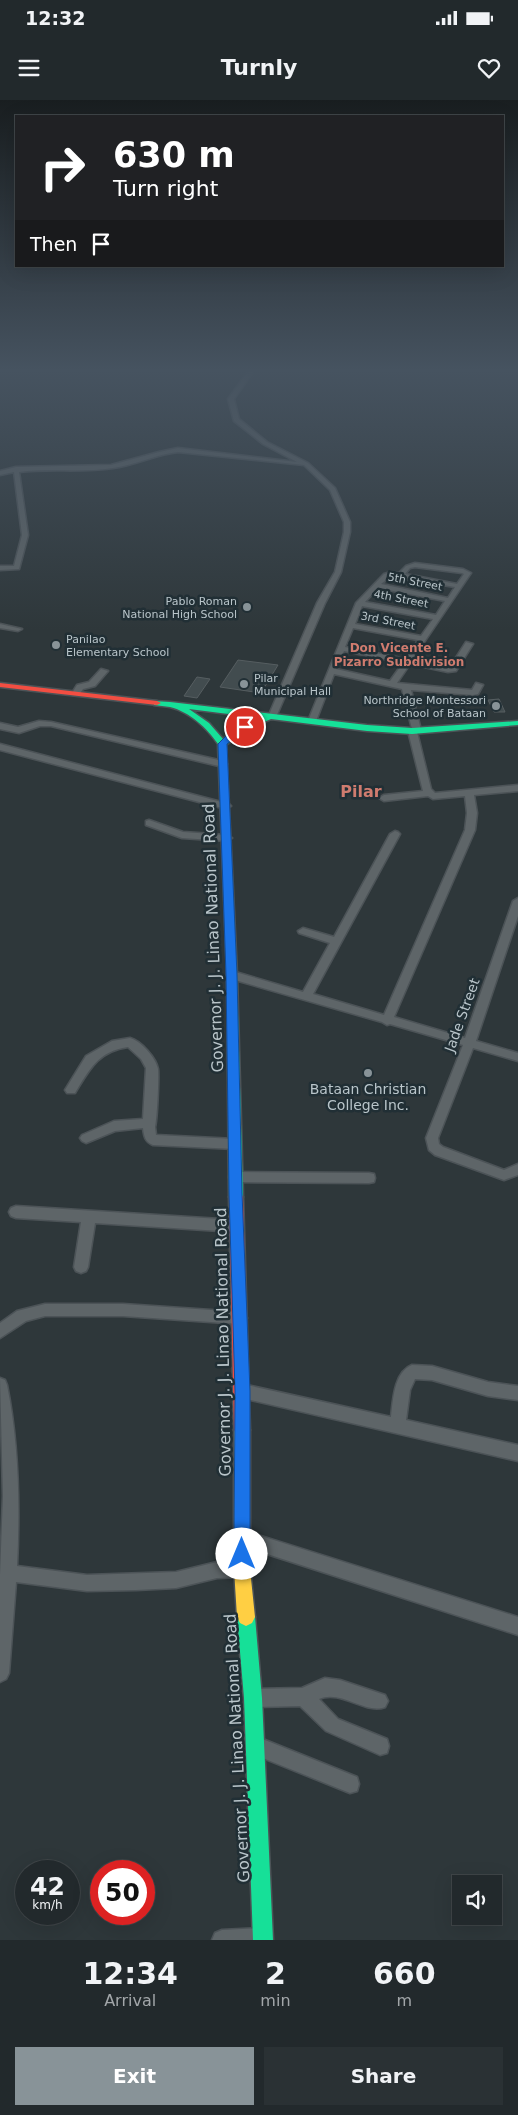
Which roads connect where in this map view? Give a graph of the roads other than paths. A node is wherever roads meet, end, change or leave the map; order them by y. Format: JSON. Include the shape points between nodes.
{"nodes":[{"id":1,"x":142,"y":458,"type":"edge"},
{"id":2,"x":250,"y":458,"type":"edge"},
{"id":3,"x":294,"y":458,"type":"edge"},
{"id":4,"x":306,"y":464,"type":"junction"},
{"id":5,"x":16,"y":469,"type":"junction"},
{"id":6,"x":0,"y":472,"type":"edge"},
{"id":7,"x":0,"y":568,"type":"edge"},
{"id":8,"x":400,"y":576,"type":"junction"},
{"id":9,"x":376,"y":585,"type":"junction"},
{"id":10,"x":459,"y":586,"type":"junction"},
{"id":11,"x":449,"y":600,"type":"junction"},
{"id":12,"x":360,"y":603,"type":"junction"},
{"id":13,"x":438,"y":618,"type":"junction"},
{"id":14,"x":350,"y":625,"type":"junction"},
{"id":15,"x":0,"y":626,"type":"edge"},
{"id":16,"x":18,"y":629,"type":"dead end"},
{"id":17,"x":423,"y":639,"type":"junction"},
{"id":18,"x":469,"y":644,"type":"dead end"},
{"id":19,"x":341,"y":648,"type":"junction"},
{"id":20,"x":408,"y":662,"type":"junction"},
{"id":21,"x":104,"y":670,"type":"dead end"},
{"id":22,"x":332,"y":671,"type":"junction"},
{"id":23,"x":393,"y":684,"type":"junction"},
{"id":24,"x":0,"y":685,"type":"edge"},
{"id":25,"x":479,"y":685,"type":"dead end"},
{"id":26,"x":406,"y":687,"type":"junction"},
{"id":27,"x":76,"y":693,"type":"junction"},
{"id":28,"x":170,"y":704,"type":"junction"},
{"id":29,"x":272,"y":717,"type":"junction"},
{"id":30,"x":312,"y":721,"type":"junction"},
{"id":31,"x":518,"y":723,"type":"edge"},
{"id":32,"x":0,"y":726,"type":"edge"},
{"id":33,"x":415,"y":730,"type":"junction"},
{"id":34,"x":222,"y":744,"type":"junction"},
{"id":35,"x":0,"y":747,"type":"edge"},
{"id":36,"x":223,"y":764,"type":"junction"},
{"id":37,"x":518,"y":788,"type":"edge"},
{"id":38,"x":429,"y":793,"type":"junction"},
{"id":39,"x":468,"y":793,"type":"junction"},
{"id":40,"x":384,"y":798,"type":"dead end"},
{"id":41,"x":226,"y":806,"type":"junction"},
{"id":42,"x":149,"y":823,"type":"dead end"},
{"id":43,"x":395,"y":834,"type":"dead end"},
{"id":44,"x":227,"y":838,"type":"junction"},
{"id":45,"x":518,"y":901,"type":"edge"},
{"id":46,"x":303,"y":931,"type":"dead end"},
{"id":47,"x":337,"y":941,"type":"junction"},
{"id":48,"x":232,"y":975,"type":"junction"},
{"id":49,"x":306,"y":997,"type":"junction"},
{"id":50,"x":387,"y":1021,"type":"junction"},
{"id":51,"x":469,"y":1044,"type":"junction"},
{"id":52,"x":518,"y":1057,"type":"edge"},
{"id":53,"x":70,"y":1090,"type":"dead end"},
{"id":54,"x":150,"y":1123,"type":"junction"},
{"id":55,"x":86,"y":1138,"type":"dead end"},
{"id":56,"x":235,"y":1144,"type":"junction"},
{"id":57,"x":518,"y":1170,"type":"edge"},
{"id":58,"x":235,"y":1177,"type":"junction"},
{"id":59,"x":369,"y":1178,"type":"dead end"},
{"id":60,"x":16,"y":1212,"type":"dead end"},
{"id":61,"x":89,"y":1216,"type":"junction"},
{"id":62,"x":236,"y":1226,"type":"junction"},
{"id":63,"x":82,"y":1267,"type":"dead end"},
{"id":64,"x":240,"y":1318,"type":"junction"},
{"id":65,"x":0,"y":1331,"type":"edge"},
{"id":66,"x":0,"y":1385,"type":"edge"},
{"id":67,"x":242,"y":1391,"type":"junction"},
{"id":68,"x":518,"y":1393,"type":"edge"},
{"id":69,"x":398,"y":1426,"type":"junction"},
{"id":70,"x":518,"y":1453,"type":"edge"},
{"id":71,"x":242,"y":1538,"type":"junction"},
{"id":72,"x":242,"y":1569,"type":"junction"},
{"id":73,"x":9,"y":1573,"type":"junction"},
{"id":74,"x":518,"y":1626,"type":"edge"},
{"id":75,"x":0,"y":1673,"type":"edge"},
{"id":76,"x":302,"y":1697,"type":"junction"},
{"id":77,"x":253,"y":1698,"type":"junction"},
{"id":78,"x":379,"y":1701,"type":"dead end"},
{"id":79,"x":255,"y":1745,"type":"junction"},
{"id":80,"x":380,"y":1746,"type":"dead end"},
{"id":81,"x":350,"y":1784,"type":"dead end"},
{"id":82,"x":263,"y":1939,"type":"edge"},
{"id":83,"x":222,"y":1940,"type":"edge"}],
"edges":[{"from":1,"to":5,"type":"street","via":[[113,467]]},
{"from":2,"to":4,"type":"street"},
{"from":3,"to":4,"type":"street"},
{"from":4,"to":29,"type":"street","via":[[333,489],[347,532],[338,572]]},
{"from":5,"to":6,"type":"street"},
{"from":5,"to":7,"type":"street","via":[[24,535],[17,568]]},
{"from":8,"to":9,"type":"street","via":[[388,574]]},
{"from":8,"to":10,"type":"street"},
{"from":8,"to":10,"type":"street","via":[[408,567],[415,565],[468,573]]},
{"from":9,"to":11,"type":"street","name":"5th Street"},
{"from":9,"to":12,"type":"street"},
{"from":10,"to":11,"type":"street"},
{"from":11,"to":13,"type":"street"},
{"from":12,"to":13,"type":"street","name":"4th Street"},
{"from":12,"to":14,"type":"street"},
{"from":13,"to":17,"type":"street"},
{"from":14,"to":17,"type":"street","name":"3rd Street"},
{"from":14,"to":19,"type":"street"},
{"from":15,"to":16,"type":"street"},
{"from":17,"to":20,"type":"street"},
{"from":18,"to":20,"type":"street","via":[[453,669]]},
{"from":19,"to":20,"type":"street"},
{"from":19,"to":22,"type":"street"},
{"from":20,"to":23,"type":"street"},
{"from":21,"to":27,"type":"street","via":[[92,684],[80,687]]},
{"from":22,"to":23,"type":"street"},
{"from":22,"to":30,"type":"street"},
{"from":23,"to":26,"type":"street"},
{"from":24,"to":27,"type":"main road"},
{"from":25,"to":26,"type":"street","via":[[473,693]]},
{"from":26,"to":33,"type":"street"},
{"from":27,"to":28,"type":"main road"},
{"from":28,"to":29,"type":"main road"},
{"from":28,"to":34,"type":"main road","via":[[196,716]]},
{"from":29,"to":30,"type":"main road"},
{"from":29,"to":34,"type":"main road","via":[[232,734]]},
{"from":30,"to":33,"type":"main road","via":[[363,728]]},
{"from":31,"to":33,"type":"main road"},
{"from":32,"to":36,"type":"street","via":[[19,730],[39,723],[51,724]]},
{"from":33,"to":38,"type":"street"},
{"from":34,"to":36,"type":"main road","name":"Governor J. J. Linao National Road"},
{"from":35,"to":41,"type":"street"},
{"from":36,"to":41,"type":"main road","name":"Governor J. J. Linao National Road"},
{"from":37,"to":39,"type":"street"},
{"from":38,"to":39,"type":"street","via":[[439,797]]},
{"from":38,"to":40,"type":"street"},
{"from":39,"to":50,"type":"street","via":[[472,813],[470,830]]},
{"from":41,"to":44,"type":"main road","name":"Governor J. J. Linao National Road"},
{"from":42,"to":44,"type":"street","via":[[182,835]]},
{"from":43,"to":47,"type":"street"},
{"from":44,"to":48,"type":"main road","name":"Governor J. J. Linao National Road"},
{"from":45,"to":51,"type":"street","name":"Jade Street"},
{"from":46,"to":47,"type":"street"},
{"from":47,"to":49,"type":"street"},
{"from":48,"to":49,"type":"street"},
{"from":48,"to":56,"type":"main road","name":"Governor J. J. Linao National Road"},
{"from":49,"to":50,"type":"street"},
{"from":50,"to":51,"type":"street"},
{"from":51,"to":52,"type":"street"},
{"from":51,"to":57,"type":"street","name":"Jade Street","via":[[432,1138],[433,1146],[504,1175]]},
{"from":53,"to":54,"type":"street","via":[[90,1058],[116,1044],[130,1042],[152,1068]]},
{"from":54,"to":55,"type":"street","via":[[114,1126]]},
{"from":54,"to":56,"type":"street","via":[[150,1136],[154,1140]]},
{"from":56,"to":58,"type":"main road","name":"Governor J. J. Linao National Road"},
{"from":58,"to":59,"type":"street"},
{"from":58,"to":62,"type":"main road","name":"Governor J. J. Linao National Road"},
{"from":60,"to":61,"type":"street"},
{"from":61,"to":62,"type":"street"},
{"from":61,"to":63,"type":"street"},
{"from":62,"to":64,"type":"main road","name":"Governor J. J. Linao National Road"},
{"from":64,"to":65,"type":"street","via":[[122,1310],[44,1310],[22,1316]]},
{"from":64,"to":67,"type":"main road","name":"Governor J. J. Linao National Road"},
{"from":66,"to":73,"type":"street","via":[[11,1475]]},
{"from":67,"to":69,"type":"street"},
{"from":67,"to":71,"type":"main road","name":"Governor J. J. Linao National Road"},
{"from":68,"to":69,"type":"street","via":[[488,1389],[432,1373],[412,1372],[404,1385]]},
{"from":69,"to":70,"type":"street"},
{"from":71,"to":72,"type":"main road","name":"Governor J. J. Linao National Road"},
{"from":71,"to":74,"type":"street"},
{"from":72,"to":73,"type":"street","via":[[217,1570],[176,1580],[117,1582],[79,1582]]},
{"from":72,"to":77,"type":"main road","name":"Governor J. J. Linao National Road"},
{"from":73,"to":75,"type":"street"},
{"from":76,"to":77,"type":"street"},
{"from":76,"to":78,"type":"street","via":[[324,1687]]},
{"from":76,"to":80,"type":"street","via":[[332,1725]]},
{"from":77,"to":79,"type":"main road","name":"Governor J. J. Linao National Road"},
{"from":79,"to":81,"type":"street"},
{"from":79,"to":82,"type":"main road","name":"Governor J. J. Linao National Road"},
{"from":82,"to":83,"type":"street"}]}
